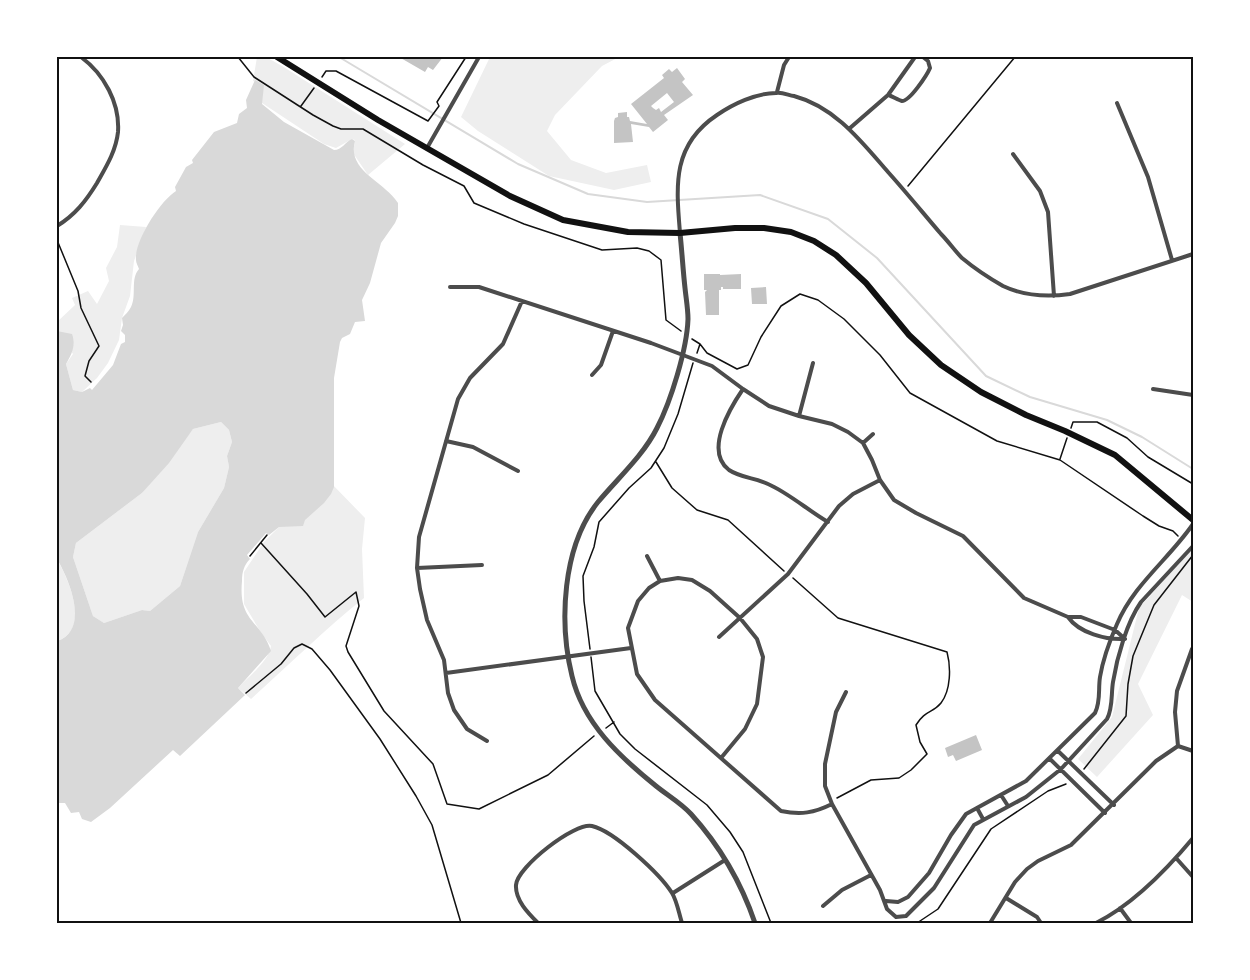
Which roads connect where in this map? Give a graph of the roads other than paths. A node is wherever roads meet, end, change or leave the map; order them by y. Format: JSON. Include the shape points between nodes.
{"nodes":[{"id":1,"x":81,"y":57,"type":"edge"},
{"id":2,"x":277,"y":57,"type":"edge"},
{"id":3,"x":479,"y":57,"type":"edge"},
{"id":4,"x":789,"y":57,"type":"edge"},
{"id":5,"x":915,"y":57,"type":"edge"},
{"id":6,"x":923,"y":57,"type":"edge"},
{"id":7,"x":777,"y":92,"type":"junction"},
{"id":8,"x":888,"y":95,"type":"junction"},
{"id":9,"x":1117,"y":103,"type":"dead end"},
{"id":10,"x":850,"y":128,"type":"junction"},
{"id":11,"x":427,"y":149,"type":"junction"},
{"id":12,"x":1013,"y":154,"type":"dead end"},
{"id":13,"x":57,"y":226,"type":"edge"},
{"id":14,"x":680,"y":233,"type":"junction"},
{"id":15,"x":1193,"y":254,"type":"edge"},
{"id":16,"x":1172,"y":260,"type":"junction"},
{"id":17,"x":450,"y":286,"type":"dead end"},
{"id":18,"x":1054,"y":296,"type":"junction"},
{"id":19,"x":522,"y":301,"type":"junction"},
{"id":20,"x":613,"y":331,"type":"junction"},
{"id":21,"x":682,"y":355,"type":"junction"},
{"id":22,"x":813,"y":363,"type":"dead end"},
{"id":23,"x":592,"y":375,"type":"dead end"},
{"id":24,"x":742,"y":389,"type":"junction"},
{"id":25,"x":1153,"y":389,"type":"dead end"},
{"id":26,"x":1193,"y":395,"type":"edge"},
{"id":27,"x":799,"y":416,"type":"junction"},
{"id":28,"x":873,"y":434,"type":"dead end"},
{"id":29,"x":446,"y":441,"type":"junction"},
{"id":30,"x":863,"y":443,"type":"junction"},
{"id":31,"x":518,"y":471,"type":"dead end"},
{"id":32,"x":879,"y":480,"type":"junction"},
{"id":33,"x":828,"y":522,"type":"junction"},
{"id":34,"x":1193,"y":522,"type":"edge"},
{"id":35,"x":1193,"y":546,"type":"edge"},
{"id":36,"x":647,"y":556,"type":"dead end"},
{"id":37,"x":482,"y":565,"type":"dead end"},
{"id":38,"x":417,"y":568,"type":"junction"},
{"id":39,"x":660,"y":580,"type":"junction"},
{"id":40,"x":1068,"y":617,"type":"junction"},
{"id":41,"x":740,"y":618,"type":"junction"},
{"id":42,"x":1115,"y":630,"type":"junction"},
{"id":43,"x":719,"y":637,"type":"dead end"},
{"id":44,"x":1112,"y":639,"type":"junction"},
{"id":45,"x":1125,"y":639,"type":"junction"},
{"id":46,"x":631,"y":648,"type":"junction"},
{"id":47,"x":1192,"y":648,"type":"edge"},
{"id":48,"x":567,"y":655,"type":"junction"},
{"id":49,"x":446,"y":673,"type":"junction"},
{"id":50,"x":846,"y":692,"type":"dead end"},
{"id":51,"x":487,"y":741,"type":"dead end"},
{"id":52,"x":1178,"y":746,"type":"junction"},
{"id":53,"x":1058,"y":751,"type":"junction"},
{"id":54,"x":1193,"y":751,"type":"edge"},
{"id":55,"x":721,"y":758,"type":"junction"},
{"id":56,"x":1050,"y":759,"type":"junction"},
{"id":57,"x":1068,"y":761,"type":"junction"},
{"id":58,"x":1061,"y":769,"type":"junction"},
{"id":59,"x":1001,"y":795,"type":"junction"},
{"id":60,"x":831,"y":803,"type":"junction"},
{"id":61,"x":1114,"y":805,"type":"junction"},
{"id":62,"x":1008,"y":806,"type":"junction"},
{"id":63,"x":977,"y":808,"type":"junction"},
{"id":64,"x":1105,"y":813,"type":"junction"},
{"id":65,"x":983,"y":819,"type":"junction"},
{"id":66,"x":1193,"y":838,"type":"edge"},
{"id":67,"x":1176,"y":858,"type":"junction"},
{"id":68,"x":726,"y":859,"type":"junction"},
{"id":69,"x":871,"y":875,"type":"junction"},
{"id":70,"x":1193,"y":877,"type":"edge"},
{"id":71,"x":673,"y":893,"type":"junction"},
{"id":72,"x":1006,"y":898,"type":"junction"},
{"id":73,"x":886,"y":901,"type":"junction"},
{"id":74,"x":823,"y":906,"type":"dead end"},
{"id":75,"x":1120,"y":908,"type":"junction"},
{"id":76,"x":538,"y":923,"type":"edge"},
{"id":77,"x":682,"y":923,"type":"edge"},
{"id":78,"x":755,"y":923,"type":"edge"},
{"id":79,"x":990,"y":923,"type":"edge"},
{"id":80,"x":1041,"y":923,"type":"edge"},
{"id":81,"x":1096,"y":923,"type":"edge"},
{"id":82,"x":1131,"y":923,"type":"edge"}],
"edges":[{"from":1,"to":13,"type":"street","via":[[100,75],[111,93],[118,132],[108,165],[85,202]]},
{"from":2,"to":11,"type":"main road"},
{"from":3,"to":11,"type":"street"},
{"from":4,"to":7,"type":"street"},
{"from":5,"to":8,"type":"street"},
{"from":6,"to":8,"type":"street","via":[[930,68],[914,91],[900,101]]},
{"from":7,"to":10,"type":"street","via":[[808,100]]},
{"from":7,"to":14,"type":"street","via":[[750,98],[725,110],[693,137],[683,155],[676,189]]},
{"from":8,"to":10,"type":"street"},
{"from":9,"to":16,"type":"street","via":[[1148,177]]},
{"from":10,"to":18,"type":"street","via":[[962,257],[1005,287]]},
{"from":11,"to":14,"type":"main road","via":[[510,196],[563,219],[628,232]]},
{"from":12,"to":18,"type":"street","via":[[1040,191],[1048,212]]},
{"from":14,"to":21,"type":"street","via":[[688,318]]},
{"from":14,"to":34,"type":"main road","via":[[764,228],[814,241],[866,283],[941,365],[981,392],[1115,455]]},
{"from":15,"to":16,"type":"street"},
{"from":16,"to":18,"type":"street","via":[[1101,285]]},
{"from":17,"to":19,"type":"street","via":[[480,287]]},
{"from":19,"to":20,"type":"street"},
{"from":19,"to":29,"type":"street","via":[[503,344],[470,378],[458,399]]},
{"from":20,"to":21,"type":"street"},
{"from":20,"to":23,"type":"street","via":[[601,365]]},
{"from":21,"to":24,"type":"street","via":[[712,366]]},
{"from":21,"to":48,"type":"street","via":[[658,428],[596,505],[577,542],[566,587]]},
{"from":22,"to":27,"type":"street"},
{"from":24,"to":27,"type":"street","via":[[769,406]]},
{"from":24,"to":33,"type":"street","via":[[721,430],[719,456],[727,469],[768,484]]},
{"from":25,"to":26,"type":"street"},
{"from":27,"to":30,"type":"street","via":[[832,424]]},
{"from":28,"to":30,"type":"street"},
{"from":29,"to":31,"type":"street","via":[[473,447]]},
{"from":29,"to":38,"type":"street","via":[[419,537]]},
{"from":30,"to":32,"type":"street"},
{"from":32,"to":33,"type":"street","via":[[846,500]]},
{"from":32,"to":40,"type":"street","via":[[894,500],[963,536],[1024,598]]},
{"from":33,"to":41,"type":"street","via":[[788,574]]},
{"from":34,"to":42,"type":"street","via":[[1140,585]]},
{"from":35,"to":45,"type":"street","via":[[1141,602]]},
{"from":36,"to":39,"type":"street"},
{"from":37,"to":38,"type":"street"},
{"from":38,"to":49,"type":"street","via":[[427,620]]},
{"from":39,"to":41,"type":"street","via":[[692,580]]},
{"from":39,"to":46,"type":"street","via":[[648,588],[632,615],[628,628]]},
{"from":40,"to":42,"type":"street","via":[[1081,617]]},
{"from":40,"to":44,"type":"street","via":[[1075,626]]},
{"from":41,"to":43,"type":"street"},
{"from":41,"to":55,"type":"street","via":[[757,639],[763,657],[760,682],[757,704],[745,729]]},
{"from":42,"to":44,"type":"street"},
{"from":42,"to":45,"type":"street"},
{"from":44,"to":45,"type":"street"},
{"from":44,"to":53,"type":"street","via":[[1102,666],[1098,708]]},
{"from":45,"to":57,"type":"street","via":[[1115,670],[1110,712]]},
{"from":46,"to":48,"type":"street"},
{"from":46,"to":55,"type":"street","via":[[638,674],[655,700]]},
{"from":47,"to":52,"type":"street","via":[[1177,691]]},
{"from":48,"to":49,"type":"street"},
{"from":48,"to":68,"type":"street","via":[[582,703],[600,732],[620,755],[690,813]]},
{"from":49,"to":51,"type":"street","via":[[454,710],[467,729]]},
{"from":50,"to":60,"type":"street","via":[[836,712],[825,764],[825,786]]},
{"from":52,"to":54,"type":"street"},
{"from":52,"to":61,"type":"street","via":[[1156,760]]},
{"from":53,"to":56,"type":"street"},
{"from":53,"to":57,"type":"street"},
{"from":55,"to":60,"type":"street","via":[[782,811],[817,812]]},
{"from":56,"to":58,"type":"street"},
{"from":56,"to":59,"type":"street","via":[[1026,782]]},
{"from":57,"to":58,"type":"street"},
{"from":57,"to":61,"type":"street"},
{"from":58,"to":62,"type":"street"},
{"from":58,"to":64,"type":"street"},
{"from":59,"to":62,"type":"street"},
{"from":59,"to":63,"type":"street"},
{"from":60,"to":69,"type":"street"},
{"from":61,"to":64,"type":"street"},
{"from":62,"to":65,"type":"street"},
{"from":63,"to":65,"type":"street"},
{"from":63,"to":73,"type":"street","via":[[960,820],[921,884],[902,901]]},
{"from":64,"to":72,"type":"street","via":[[1071,846],[1027,869]]},
{"from":65,"to":73,"type":"street","via":[[969,831],[948,869],[912,911],[896,917],[887,909]]},
{"from":66,"to":67,"type":"street"},
{"from":67,"to":70,"type":"street"},
{"from":67,"to":75,"type":"street"},
{"from":68,"to":71,"type":"street"},
{"from":68,"to":78,"type":"street","via":[[744,891]]},
{"from":69,"to":73,"type":"street"},
{"from":69,"to":74,"type":"street","via":[[842,890]]},
{"from":71,"to":76,"type":"street","via":[[628,847],[591,825],[560,839],[522,871],[516,884],[519,899]]},
{"from":71,"to":77,"type":"street"},
{"from":72,"to":79,"type":"street"},
{"from":72,"to":80,"type":"street"},
{"from":75,"to":81,"type":"street"},
{"from":75,"to":82,"type":"street"}]}
